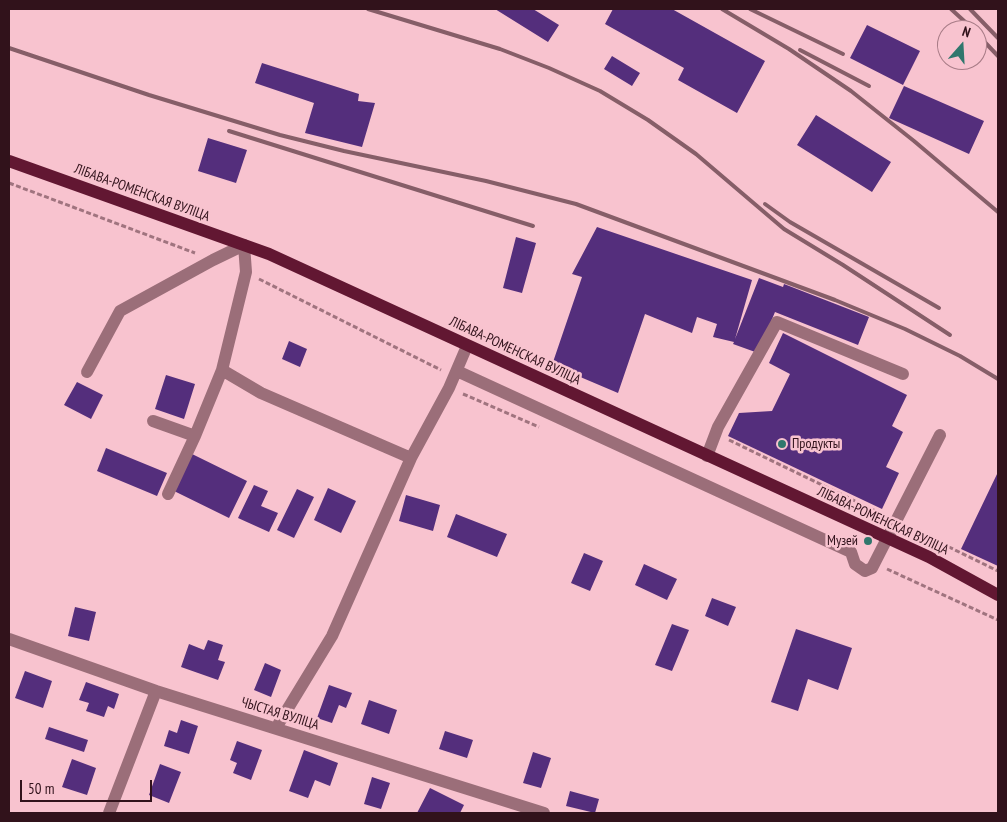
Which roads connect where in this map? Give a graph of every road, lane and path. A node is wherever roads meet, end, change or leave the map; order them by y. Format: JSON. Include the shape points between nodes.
{"nodes":[{"id":1,"x":9,"y":161,"type":"edge"},
{"id":2,"x":244,"y":245,"type":"junction"},
{"id":3,"x":467,"y":346,"type":"junction"},
{"id":4,"x":222,"y":370,"type":"junction"},
{"id":5,"x":457,"y":371,"type":"junction"},
{"id":6,"x":87,"y":372,"type":"dead end"},
{"id":7,"x":903,"y":374,"type":"dead end"},
{"id":8,"x":153,"y":421,"type":"dead end"},
{"id":9,"x":940,"y":435,"type":"dead end"},
{"id":10,"x":195,"y":436,"type":"junction"},
{"id":11,"x":707,"y":456,"type":"junction"},
{"id":12,"x":411,"y":458,"type":"junction"},
{"id":13,"x":168,"y":494,"type":"dead end"},
{"id":14,"x":888,"y":539,"type":"junction"},
{"id":15,"x":998,"y":595,"type":"edge"},
{"id":16,"x":9,"y":638,"type":"edge"},
{"id":17,"x":156,"y":691,"type":"junction"},
{"id":18,"x":276,"y":728,"type":"junction"},
{"id":19,"x":109,"y":813,"type":"edge"},
{"id":20,"x":544,"y":813,"type":"edge"}],
"edges":[{"from":1,"to":2,"type":"main road","name":"ЛІБАВА-РОМЕНСКАЯ ВУЛІЦА"},
{"from":2,"to":3,"type":"main road","name":"ЛІБАВА-РОМЕНСКАЯ ВУЛІЦА","via":[[270,254]]},
{"from":2,"to":4,"type":"street","via":[[246,272]]},
{"from":2,"to":6,"type":"street","via":[[120,311]]},
{"from":3,"to":5,"type":"street"},
{"from":3,"to":11,"type":"main road","name":"ЛІБАВА-РОМЕНСКАЯ ВУЛІЦА"},
{"from":4,"to":10,"type":"street"},
{"from":4,"to":12,"type":"street","via":[[261,393]]},
{"from":5,"to":12,"type":"street"},
{"from":5,"to":14,"type":"street","via":[[851,552],[855,564],[865,571],[872,568]]},
{"from":7,"to":11,"type":"street","via":[[777,322],[718,428]]},
{"from":8,"to":10,"type":"street"},
{"from":9,"to":14,"type":"street"},
{"from":10,"to":13,"type":"street"},
{"from":11,"to":14,"type":"main road","name":"ЛІБАВА-РОМЕНСКАЯ ВУЛІЦА"},
{"from":12,"to":18,"type":"street","via":[[332,636]]},
{"from":14,"to":15,"type":"main road","name":"ЛІБАВА-РОМЕНСКАЯ ВУЛІЦА","via":[[929,557]]},
{"from":16,"to":17,"type":"street","name":"ЧЫСТАЯ ВУЛІЦА"},
{"from":17,"to":18,"type":"street","name":"ЧЫСТАЯ ВУЛІЦА"},
{"from":17,"to":19,"type":"street"},
{"from":18,"to":20,"type":"street","name":"ЧЫСТАЯ ВУЛІЦА"}]}
